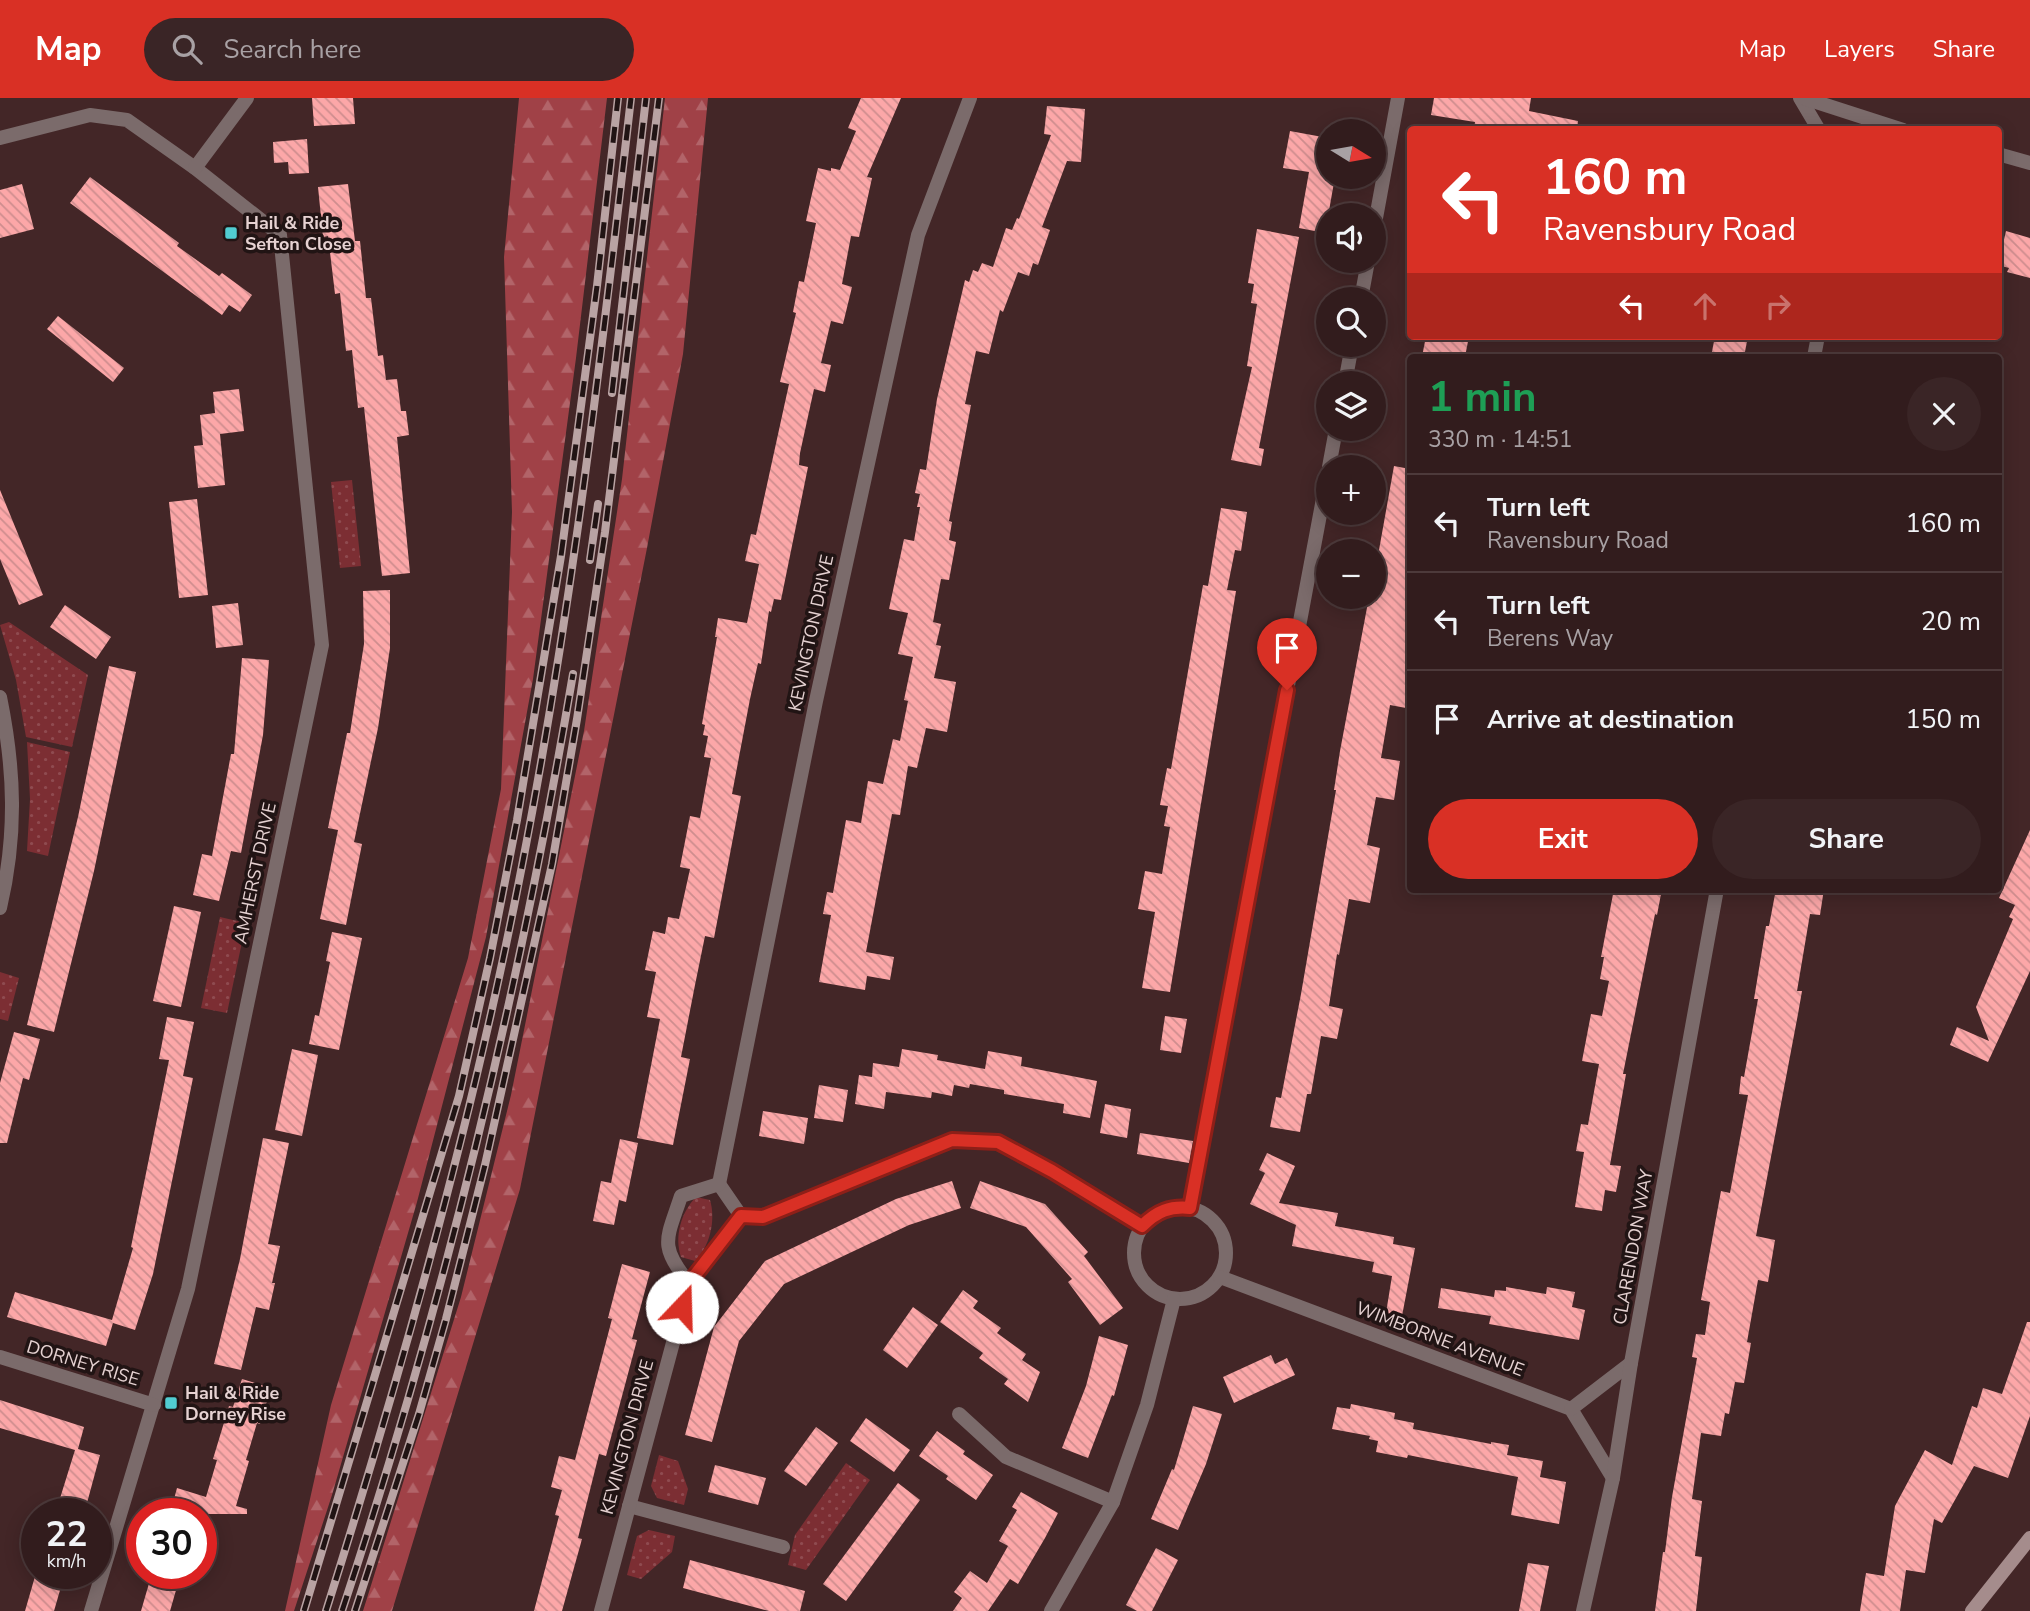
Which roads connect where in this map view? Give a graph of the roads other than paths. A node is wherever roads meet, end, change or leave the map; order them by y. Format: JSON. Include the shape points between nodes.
{"nodes":[{"id":1,"x":247,"y":98,"type":"edge"},
{"id":2,"x":970,"y":98,"type":"edge"},
{"id":3,"x":1398,"y":98,"type":"edge"},
{"id":4,"x":1802,"y":98,"type":"edge"},
{"id":5,"x":1817,"y":126,"type":"edge"},
{"id":6,"x":1892,"y":126,"type":"edge"},
{"id":7,"x":0,"y":138,"type":"edge"},
{"id":8,"x":2002,"y":156,"type":"edge"},
{"id":9,"x":2030,"y":163,"type":"edge"},
{"id":10,"x":195,"y":168,"type":"junction"},
{"id":11,"x":1379,"y":203,"type":"edge"},
{"id":12,"x":1319,"y":525,"type":"edge"},
{"id":13,"x":0,"y":697,"type":"edge"},
{"id":14,"x":1716,"y":893,"type":"edge"},
{"id":15,"x":0,"y":908,"type":"edge"},
{"id":16,"x":719,"y":1184,"type":"junction"},
{"id":17,"x":1190,"y":1208,"type":"junction"},
{"id":18,"x":741,"y":1216,"type":"junction"},
{"id":19,"x":1142,"y":1226,"type":"junction"},
{"id":20,"x":1220,"y":1277,"type":"junction"},
{"id":21,"x":689,"y":1283,"type":"junction"},
{"id":22,"x":1174,"y":1299,"type":"junction"},
{"id":23,"x":0,"y":1357,"type":"edge"},
{"id":24,"x":1631,"y":1363,"type":"junction"},
{"id":25,"x":154,"y":1405,"type":"junction"},
{"id":26,"x":1571,"y":1409,"type":"junction"},
{"id":27,"x":959,"y":1414,"type":"dead end"},
{"id":28,"x":1613,"y":1478,"type":"junction"},
{"id":29,"x":1113,"y":1502,"type":"junction"},
{"id":30,"x":629,"y":1506,"type":"junction"},
{"id":31,"x":2030,"y":1538,"type":"edge"},
{"id":32,"x":783,"y":1547,"type":"dead end"},
{"id":33,"x":91,"y":1611,"type":"edge"},
{"id":34,"x":601,"y":1611,"type":"edge"},
{"id":35,"x":1051,"y":1611,"type":"edge"},
{"id":36,"x":1583,"y":1611,"type":"edge"},
{"id":37,"x":1972,"y":1611,"type":"edge"}],
"edges":[{"from":1,"to":10,"type":"street"},
{"from":2,"to":16,"type":"street","name":"KEVINGTON DRIVE","via":[[918,235],[816,701]]},
{"from":3,"to":11,"type":"street"},
{"from":4,"to":5,"type":"street"},
{"from":4,"to":6,"type":"street"},
{"from":7,"to":10,"type":"street","name":"AMHERST DRIVE","via":[[90,115],[127,120]]},
{"from":8,"to":9,"type":"street"},
{"from":10,"to":25,"type":"street","name":"AMHERST DRIVE","via":[[280,234],[322,645],[188,1289]]},
{"from":12,"to":17,"type":"street"},
{"from":13,"to":15,"type":"street","via":[[13,783],[13,831]]},
{"from":14,"to":24,"type":"street","name":"CLARENDON WAY"},
{"from":16,"to":18,"type":"street"},
{"from":16,"to":21,"type":"street","via":[[681,1196],[673,1219],[666,1243],[673,1263]]},
{"from":17,"to":19,"type":"street","via":[[1163,1210]]},
{"from":17,"to":20,"type":"street","via":[[1204,1213],[1223,1234],[1226,1256]]},
{"from":18,"to":19,"type":"street","via":[[763,1217],[952,1140],[998,1142]]},
{"from":18,"to":21,"type":"street"},
{"from":19,"to":22,"type":"street","via":[[1135,1249],[1138,1272],[1159,1294]]},
{"from":20,"to":22,"type":"street","via":[[1200,1295]]},
{"from":20,"to":26,"type":"street","name":"WIMBORNE AVENUE"},
{"from":21,"to":30,"type":"street","name":"KEVINGTON DRIVE"},
{"from":22,"to":29,"type":"street","via":[[1147,1405]]},
{"from":23,"to":25,"type":"street","name":"DORNEY RISE"},
{"from":24,"to":26,"type":"street"},
{"from":24,"to":28,"type":"street","name":"CLARENDON WAY"},
{"from":25,"to":33,"type":"street","name":"AMHERST DRIVE"},
{"from":26,"to":28,"type":"street"},
{"from":27,"to":29,"type":"street","via":[[1006,1457]]},
{"from":28,"to":36,"type":"street","name":"CLARENDON WAY"},
{"from":29,"to":35,"type":"street"},
{"from":30,"to":32,"type":"street"},
{"from":30,"to":34,"type":"street","name":"KEVINGTON DRIVE"},
{"from":31,"to":37,"type":"street"}]}
